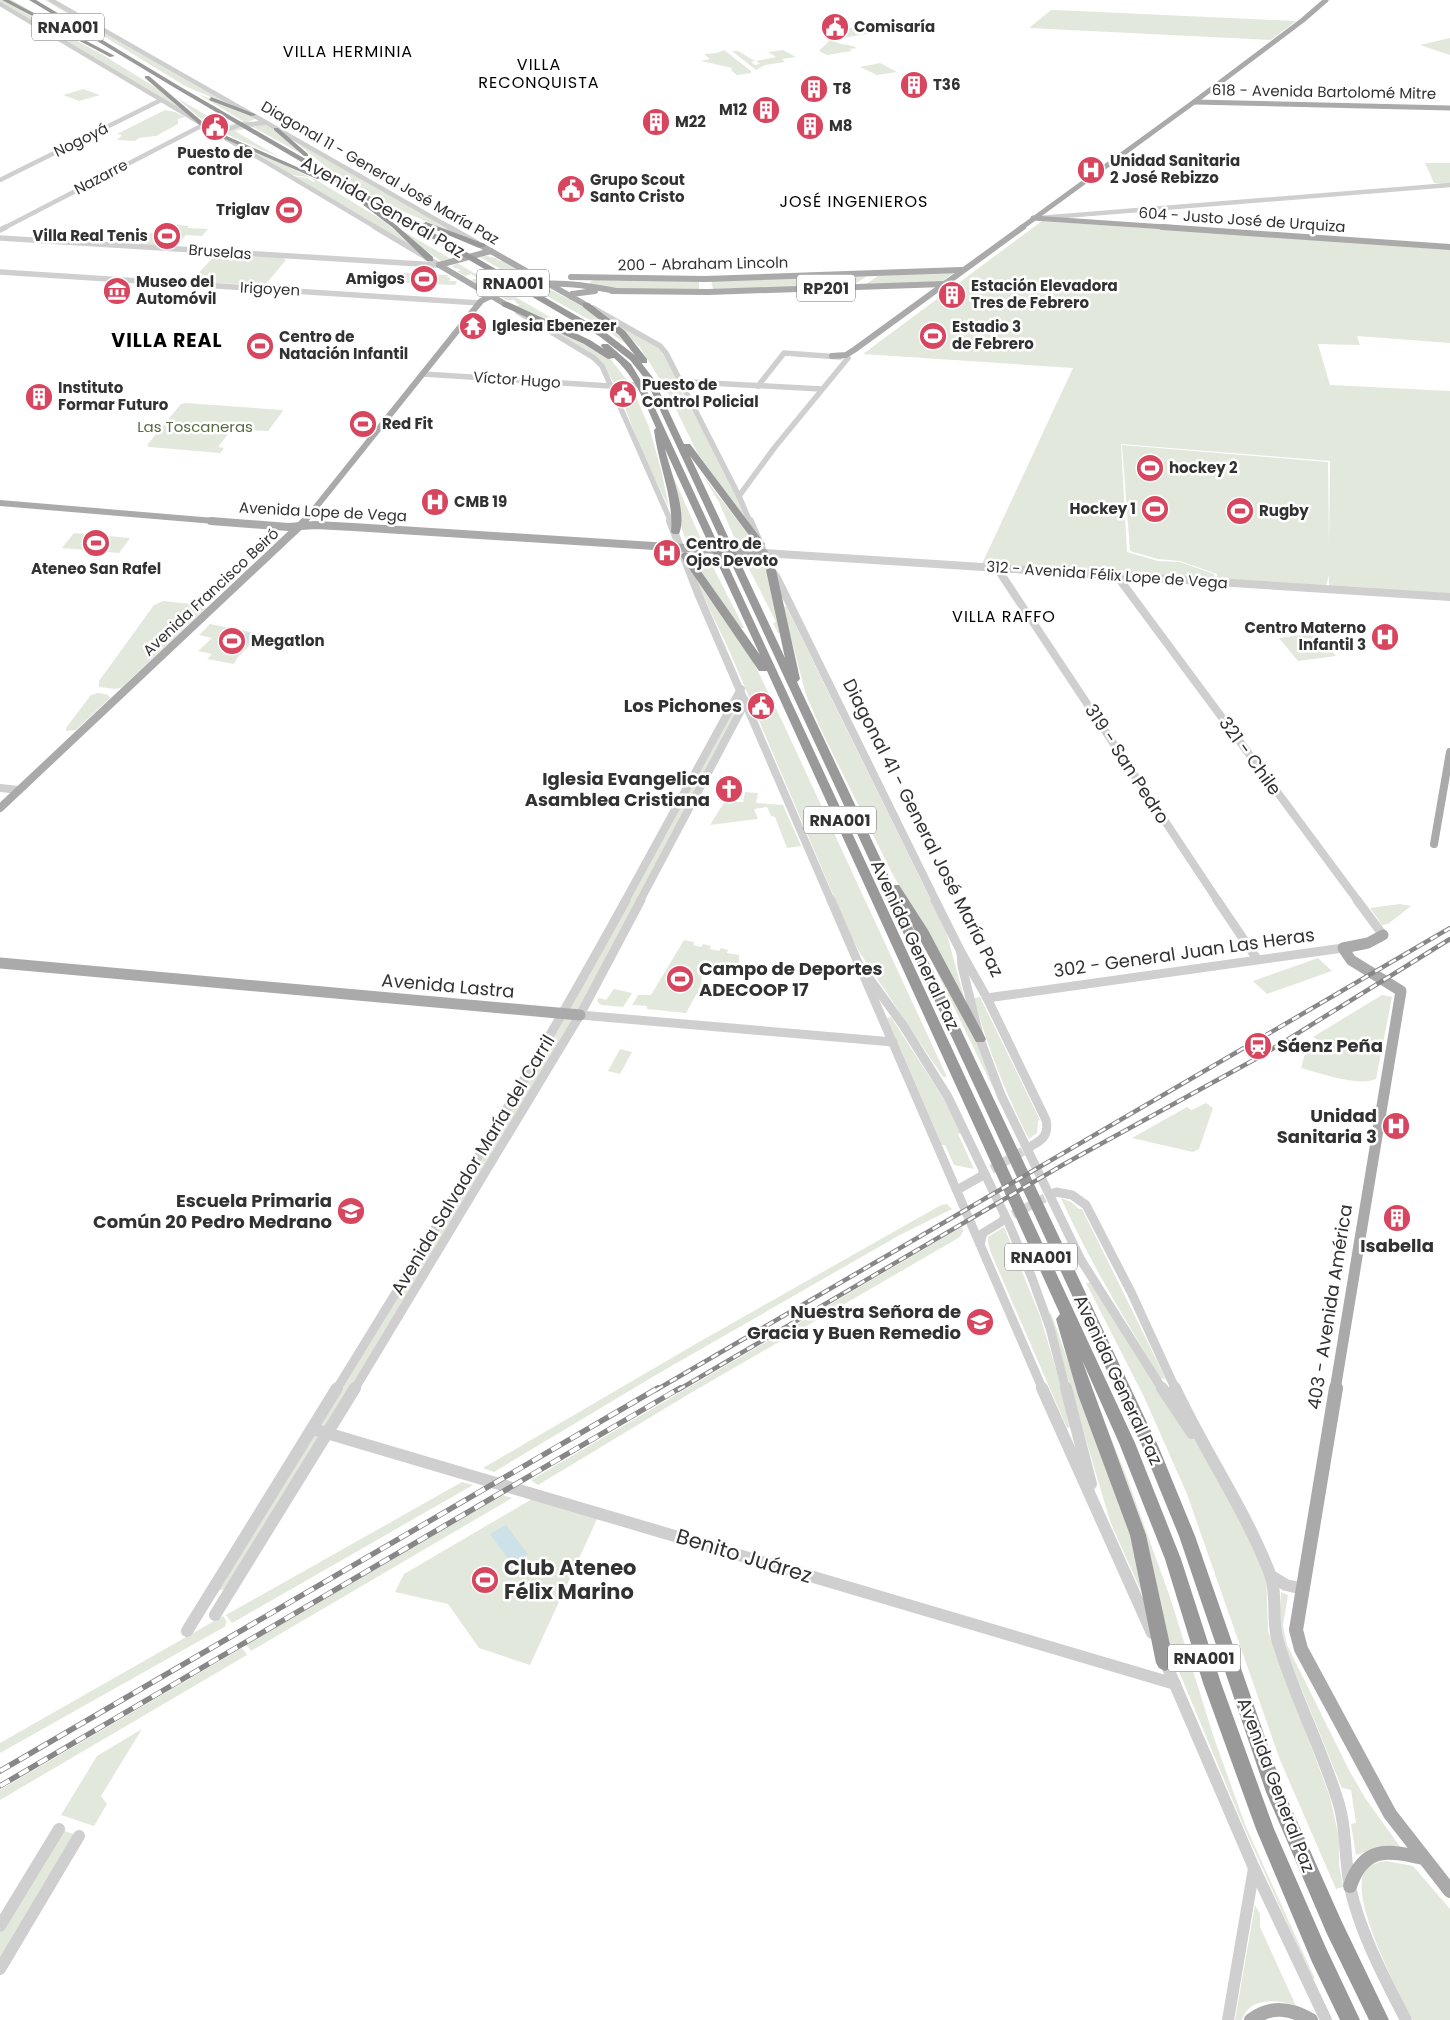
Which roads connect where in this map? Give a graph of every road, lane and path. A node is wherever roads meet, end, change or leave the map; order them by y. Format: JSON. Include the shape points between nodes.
{"nodes":[{"id":1,"x":5,"y":0,"type":"edge"},
{"id":2,"x":15,"y":0,"type":"edge"},
{"id":3,"x":22,"y":0,"type":"edge"},
{"id":4,"x":32,"y":0,"type":"edge"},
{"id":5,"x":42,"y":0,"type":"edge"},
{"id":6,"x":51,"y":0,"type":"edge"},
{"id":7,"x":1328,"y":0,"type":"edge"},
{"id":8,"x":0,"y":4,"type":"edge"},
{"id":9,"x":76,"y":37,"type":"junction"},
{"id":10,"x":99,"y":38,"type":"junction"},
{"id":11,"x":112,"y":56,"type":"junction"},
{"id":12,"x":159,"y":76,"type":"junction"},
{"id":13,"x":147,"y":77,"type":"junction"},
{"id":14,"x":161,"y":100,"type":"junction"},
{"id":15,"x":1196,"y":102,"type":"junction"},
{"id":16,"x":1450,"y":108,"type":"edge"},
{"id":17,"x":255,"y":116,"type":"junction"},
{"id":18,"x":266,"y":123,"type":"junction"},
{"id":19,"x":206,"y":126,"type":"junction"},
{"id":20,"x":238,"y":126,"type":"junction"},
{"id":21,"x":276,"y":129,"type":"junction"},
{"id":22,"x":219,"y":134,"type":"junction"},
{"id":23,"x":0,"y":180,"type":"edge"},
{"id":24,"x":339,"y":181,"type":"junction"},
{"id":25,"x":329,"y":182,"type":"junction"},
{"id":26,"x":1450,"y":185,"type":"edge"},
{"id":27,"x":367,"y":197,"type":"junction"},
{"id":28,"x":358,"y":199,"type":"junction"},
{"id":29,"x":1036,"y":218,"type":"junction"},
{"id":30,"x":0,"y":230,"type":"edge"},
{"id":31,"x":0,"y":238,"type":"edge"},
{"id":32,"x":482,"y":246,"type":"junction"},
{"id":33,"x":1450,"y":247,"type":"edge"},
{"id":34,"x":491,"y":252,"type":"junction"},
{"id":35,"x":430,"y":259,"type":"junction"},
{"id":36,"x":439,"y":265,"type":"junction"},
{"id":37,"x":962,"y":270,"type":"junction"},
{"id":38,"x":0,"y":272,"type":"edge"},
{"id":39,"x":534,"y":276,"type":"junction"},
{"id":40,"x":597,"y":278,"type":"junction"},
{"id":41,"x":544,"y":282,"type":"junction"},
{"id":42,"x":529,"y":284,"type":"junction"},
{"id":43,"x":946,"y":285,"type":"junction"},
{"id":44,"x":583,"y":288,"type":"junction"},
{"id":45,"x":482,"y":290,"type":"junction"},
{"id":46,"x":503,"y":291,"type":"junction"},
{"id":47,"x":491,"y":296,"type":"junction"},
{"id":48,"x":572,"y":297,"type":"junction"},
{"id":49,"x":480,"y":302,"type":"junction"},
{"id":50,"x":505,"y":304,"type":"junction"},
{"id":51,"x":586,"y":304,"type":"junction"},
{"id":52,"x":832,"y":356,"type":"junction"},
{"id":53,"x":848,"y":358,"type":"junction"},
{"id":54,"x":632,"y":371,"type":"junction"},
{"id":55,"x":423,"y":374,"type":"junction"},
{"id":56,"x":650,"y":380,"type":"junction"},
{"id":57,"x":680,"y":382,"type":"junction"},
{"id":58,"x":610,"y":386,"type":"junction"},
{"id":59,"x":758,"y":386,"type":"junction"},
{"id":60,"x":821,"y":389,"type":"junction"},
{"id":61,"x":658,"y":423,"type":"junction"},
{"id":62,"x":673,"y":430,"type":"junction"},
{"id":63,"x":739,"y":496,"type":"junction"},
{"id":64,"x":0,"y":503,"type":"edge"},
{"id":65,"x":301,"y":526,"type":"junction"},
{"id":66,"x":676,"y":532,"type":"junction"},
{"id":67,"x":760,"y":544,"type":"junction"},
{"id":68,"x":684,"y":552,"type":"junction"},
{"id":69,"x":764,"y":553,"type":"junction"},
{"id":70,"x":997,"y":568,"type":"junction"},
{"id":71,"x":771,"y":570,"type":"junction"},
{"id":72,"x":1120,"y":578,"type":"junction"},
{"id":73,"x":1450,"y":598,"type":"edge"},
{"id":74,"x":741,"y":689,"type":"junction"},
{"id":75,"x":799,"y":698,"type":"junction"},
{"id":76,"x":746,"y":701,"type":"junction"},
{"id":77,"x":785,"y":701,"type":"junction"},
{"id":78,"x":1450,"y":752,"type":"edge"},
{"id":79,"x":0,"y":788,"type":"edge"},
{"id":80,"x":19,"y":790,"type":"junction"},
{"id":81,"x":0,"y":808,"type":"edge"},
{"id":82,"x":1434,"y":844,"type":"dead end"},
{"id":83,"x":872,"y":855,"type":"junction"},
{"id":84,"x":1383,"y":935,"type":"joint"},
{"id":85,"x":1343,"y":948,"type":"junction"},
{"id":86,"x":961,"y":952,"type":"junction"},
{"id":87,"x":1257,"y":959,"type":"junction"},
{"id":88,"x":0,"y":964,"type":"edge"},
{"id":89,"x":861,"y":968,"type":"junction"},
{"id":90,"x":987,"y":998,"type":"junction"},
{"id":91,"x":564,"y":1013,"type":"junction"},
{"id":92,"x":580,"y":1015,"type":"junction"},
{"id":93,"x":980,"y":1039,"type":"junction"},
{"id":94,"x":893,"y":1042,"type":"junction"},
{"id":95,"x":1028,"y":1144,"type":"junction"},
{"id":96,"x":980,"y":1176,"type":"tunnel mouth"},
{"id":97,"x":957,"y":1190,"type":"junction"},
{"id":98,"x":1042,"y":1204,"type":"junction"},
{"id":99,"x":1086,"y":1205,"type":"joint"},
{"id":100,"x":1005,"y":1223,"type":"junction"},
{"id":101,"x":980,"y":1244,"type":"junction"},
{"id":102,"x":1059,"y":1297,"type":"junction"},
{"id":103,"x":313,"y":1429,"type":"junction"},
{"id":104,"x":327,"y":1433,"type":"junction"},
{"id":105,"x":1214,"y":1460,"type":"junction"},
{"id":106,"x":1097,"y":1506,"type":"junction"},
{"id":107,"x":1271,"y":1576,"type":"junction"},
{"id":108,"x":1303,"y":1589,"type":"junction"},
{"id":109,"x":214,"y":1615,"type":"dead end"},
{"id":110,"x":187,"y":1630,"type":"dead end"},
{"id":111,"x":1165,"y":1663,"type":"junction"},
{"id":112,"x":1175,"y":1684,"type":"junction"},
{"id":113,"x":59,"y":1829,"type":"dead end"},
{"id":114,"x":78,"y":1836,"type":"dead end"},
{"id":115,"x":1423,"y":1858,"type":"junction"},
{"id":116,"x":1254,"y":1868,"type":"junction"},
{"id":117,"x":1350,"y":1886,"type":"junction"},
{"id":118,"x":1450,"y":1891,"type":"edge"},
{"id":119,"x":0,"y":1926,"type":"edge"},
{"id":120,"x":0,"y":1969,"type":"edge"},
{"id":121,"x":1228,"y":2020,"type":"edge"},
{"id":122,"x":1251,"y":2020,"type":"edge"},
{"id":123,"x":1311,"y":2020,"type":"edge"},
{"id":124,"x":1326,"y":2020,"type":"edge"},
{"id":125,"x":1350,"y":2020,"type":"edge"},
{"id":126,"x":1379,"y":2020,"type":"edge"},
{"id":127,"x":1406,"y":2020,"type":"edge"}],
"edges":[{"from":1,"to":9,"type":"highway"},
{"from":2,"to":9,"type":"highway"},
{"from":3,"to":11,"type":"highway","name":"Avenida General Paz","number":"RNA001"},
{"from":4,"to":10,"type":"highway","name":"Avenida General Paz","number":"RNA001"},
{"from":5,"to":10,"type":"highway"},
{"from":6,"to":17,"type":"street","name":"Diagonal 11 - General José María Paz"},
{"from":7,"to":15,"type":"main road"},
{"from":8,"to":14,"type":"street","name":"Avenida General Paz"},
{"from":9,"to":11,"type":"highway"},
{"from":10,"to":12,"type":"highway","name":"Avenida General Paz","number":"RNA001"},
{"from":11,"to":13,"type":"highway","name":"Avenida General Paz","number":"RNA001"},
{"from":12,"to":17,"type":"highway"},
{"from":12,"to":20,"type":"highway","name":"Avenida General Paz","number":"RNA001"},
{"from":13,"to":19,"type":"highway"},
{"from":13,"to":20,"type":"highway","name":"Avenida General Paz","number":"RNA001"},
{"from":14,"to":19,"type":"street","name":"Avenida General Paz"},
{"from":14,"to":23,"type":"street","name":"Nogoyá"},
{"from":15,"to":16,"type":"main road","name":"618 - Avenida Bartolomé Mitre"},
{"from":15,"to":29,"type":"main road"},
{"from":17,"to":18,"type":"street","name":"Diagonal 11 - General José María Paz"},
{"from":17,"to":19,"type":"street","via":[[251,122],[221,128]]},
{"from":18,"to":21,"type":"street","name":"Diagonal 11 - General José María Paz"},
{"from":18,"to":22,"type":"street","via":[[224,129]]},
{"from":19,"to":22,"type":"street","name":"Avenida General Paz"},
{"from":19,"to":30,"type":"street","name":"Nazarre"},
{"from":20,"to":24,"type":"highway","name":"Avenida General Paz","number":"RNA001","via":[[246,127]]},
{"from":20,"to":25,"type":"highway","name":"Avenida General Paz","number":"RNA001"},
{"from":21,"to":24,"type":"highway"},
{"from":21,"to":32,"type":"street","name":"Diagonal 11 - General José María Paz"},
{"from":22,"to":25,"type":"highway"},
{"from":22,"to":35,"type":"street","name":"Avenida General Paz"},
{"from":24,"to":27,"type":"highway","name":"Avenida General Paz","number":"RNA001"},
{"from":25,"to":28,"type":"highway","name":"Avenida General Paz","number":"RNA001"},
{"from":26,"to":29,"type":"street"},
{"from":27,"to":32,"type":"highway"},
{"from":27,"to":56,"type":"highway","name":"Avenida General Paz","number":"RNA001","via":[[613,341],[633,358]]},
{"from":28,"to":35,"type":"highway"},
{"from":28,"to":54,"type":"highway","name":"Avenida General Paz","number":"RNA001","via":[[590,336],[616,354]]},
{"from":29,"to":33,"type":"main road","name":"604 - Justo José de Urquiza"},
{"from":29,"to":37,"type":"main road"},
{"from":29,"to":43,"type":"main road"},
{"from":31,"to":36,"type":"street","name":"Bruselas"},
{"from":32,"to":34,"type":"main road","name":"Diagonal 11 - General José María Paz"},
{"from":34,"to":36,"type":"main road"},
{"from":34,"to":39,"type":"main road","name":"Diagonal 11 - General José María Paz"},
{"from":35,"to":36,"type":"street","name":"Avenida General Paz"},
{"from":36,"to":45,"type":"main road","name":"Avenida General Paz"},
{"from":37,"to":40,"type":"main road","name":"200 - Abraham Lincoln","number":"RP201"},
{"from":37,"to":43,"type":"main road"},
{"from":38,"to":49,"type":"street","name":"Irigoyen"},
{"from":39,"to":40,"type":"main road","name":"200 - Abraham Lincoln","number":"RP201"},
{"from":39,"to":41,"type":"main road","name":"Diagonal 11 - General José María Paz"},
{"from":39,"to":42,"type":"main road","via":[[535,280]]},
{"from":40,"to":44,"type":"main road","via":[[586,281]]},
{"from":41,"to":42,"type":"main road","name":"Avenida Francisco Beiró"},
{"from":41,"to":44,"type":"main road","name":"Avenida Francisco Beiró"},
{"from":41,"to":48,"type":"main road","name":"Diagonal 11 - General José María Paz"},
{"from":42,"to":46,"type":"main road","name":"Avenida Francisco Beiró"},
{"from":43,"to":44,"type":"main road","number":"RP201","via":[[708,292]]},
{"from":43,"to":52,"type":"main road","via":[[850,353]]},
{"from":43,"to":53,"type":"main road"},
{"from":44,"to":48,"type":"main road","number":"RP201"},
{"from":45,"to":46,"type":"main road"},
{"from":45,"to":47,"type":"main road","name":"Avenida General Paz"},
{"from":45,"to":49,"type":"main road"},
{"from":46,"to":47,"type":"main road","name":"Avenida Francisco Beiró"},
{"from":47,"to":49,"type":"main road","name":"Avenida Francisco Beiró"},
{"from":47,"to":50,"type":"main road","name":"Avenida General Paz"},
{"from":48,"to":51,"type":"main road","name":"Diagonal 11 - General José María Paz"},
{"from":49,"to":55,"type":"main road","name":"Avenida Francisco Beiró"},
{"from":50,"to":54,"type":"highway","via":[[593,346]]},
{"from":50,"to":58,"type":"street","name":"Avenida General Paz","via":[[597,360]]},
{"from":51,"to":56,"type":"highway","via":[[632,344],[647,366]]},
{"from":51,"to":57,"type":"street","name":"Diagonal 11 - General José María Paz","via":[[660,346]]},
{"from":52,"to":53,"type":"street"},
{"from":52,"to":59,"type":"street","via":[[784,353]]},
{"from":53,"to":60,"type":"street"},
{"from":54,"to":61,"type":"highway","name":"Avenida General Paz","number":"RNA001"},
{"from":55,"to":58,"type":"street","name":"Víctor Hugo"},
{"from":55,"to":65,"type":"main road","name":"Avenida Francisco Beiró"},
{"from":56,"to":62,"type":"highway","name":"Avenida General Paz","number":"RNA001"},
{"from":57,"to":58,"type":"street","name":"Víctor Hugo"},
{"from":57,"to":59,"type":"street","name":"Víctor Hugo"},
{"from":57,"to":63,"type":"street","name":"Diagonal 11 - General José María Paz"},
{"from":58,"to":66,"type":"street","name":"Avenida General Paz"},
{"from":59,"to":60,"type":"street","name":"Víctor Hugo"},
{"from":60,"to":63,"type":"street"},
{"from":61,"to":66,"type":"highway","via":[[659,447],[674,504]]},
{"from":61,"to":77,"type":"highway","name":"Avenida General Paz","number":"RNA001"},
{"from":62,"to":67,"type":"highway"},
{"from":62,"to":75,"type":"highway","name":"Avenida General Paz","number":"RNA001"},
{"from":63,"to":67,"type":"street","name":"Diagonal 11 - General José María Paz"},
{"from":64,"to":65,"type":"main road","name":"Avenida Lope de Vega"},
{"from":65,"to":68,"type":"main road","name":"Avenida Lope de Vega","via":[[636,546]]},
{"from":65,"to":80,"type":"main road","name":"Avenida Francisco Beiró"},
{"from":66,"to":68,"type":"street","name":"Avenida General Paz"},
{"from":67,"to":69,"type":"street"},
{"from":68,"to":69,"type":"main road","name":"Avenida Lope de Vega","via":[[704,549]]},
{"from":68,"to":74,"type":"street","name":"Avenida General Paz","via":[[705,609]]},
{"from":68,"to":77,"type":"highway"},
{"from":69,"to":70,"type":"street","name":"312 - Avenida Félix Lope de Vega"},
{"from":69,"to":71,"type":"street","name":"Diagonal 41 - General José María Paz"},
{"from":70,"to":72,"type":"street","name":"312 - Avenida Félix Lope de Vega"},
{"from":70,"to":87,"type":"street","name":"319 - San Pedro"},
{"from":71,"to":75,"type":"highway"},
{"from":71,"to":86,"type":"street","name":"Diagonal 41 - General José María Paz"},
{"from":72,"to":73,"type":"street","name":"312 - Avenida Félix Lope de Vega"},
{"from":72,"to":84,"type":"street","name":"321 - Chile"},
{"from":74,"to":76,"type":"street","name":"Avenida General Paz"},
{"from":74,"to":91,"type":"street","name":"Avenida Salvador María del Carril"},
{"from":75,"to":83,"type":"highway","name":"Avenida General Paz","number":"RNA001"},
{"from":76,"to":89,"type":"street","name":"Avenida General Paz"},
{"from":76,"to":92,"type":"street","name":"Avenida Salvador María del Carril"},
{"from":77,"to":98,"type":"highway","name":"Avenida General Paz","number":"RNA001","via":[[996,1158]]},
{"from":78,"to":82,"type":"main road"},
{"from":79,"to":80,"type":"street"},
{"from":80,"to":81,"type":"main road","name":"Avenida Francisco Beiró"},
{"from":83,"to":93,"type":"highway","via":[[922,930]]},
{"from":83,"to":98,"type":"highway","name":"Avenida General Paz","number":"RNA001","via":[[1011,1149]]},
{"from":84,"to":85,"type":"main road","name":"302 - General Juan Las Heras","via":[[1368,944]]},
{"from":85,"to":87,"type":"street","name":"302 - General Juan Las Heras"},
{"from":85,"to":108,"type":"main road","name":"403 - Avenida América","via":[[1351,960],[1401,991]]},
{"from":86,"to":90,"type":"street","name":"Diagonal 41 - General José María Paz"},
{"from":86,"to":93,"type":"street","name":"Avenida General Paz"},
{"from":87,"to":90,"type":"street","name":"302 - General Juan Las Heras"},
{"from":88,"to":91,"type":"main road","name":"Avenida Lastra"},
{"from":89,"to":94,"type":"street","name":"Avenida General Paz"},
{"from":89,"to":100,"type":"street","name":"Avenida General Paz","via":[[903,1025],[948,1097],[982,1166]]},
{"from":90,"to":95,"type":"street","name":"Diagonal 41 - General José María Paz","via":[[1048,1127],[1045,1137]]},
{"from":91,"to":92,"type":"main road","name":"Avenida Lastra"},
{"from":91,"to":103,"type":"street","name":"Avenida Salvador María del Carril"},
{"from":92,"to":94,"type":"street","name":"Avenida Lastra"},
{"from":92,"to":104,"type":"street","name":"Avenida Salvador María del Carril"},
{"from":93,"to":95,"type":"street","name":"Avenida General Paz","via":[[1001,1095]]},
{"from":94,"to":97,"type":"street","name":"Avenida General Paz"},
{"from":95,"to":98,"type":"street","name":"Avenida General Paz"},
{"from":96,"to":97,"type":"street"},
{"from":97,"to":101,"type":"street","name":"Avenida General Paz"},
{"from":98,"to":99,"type":"street","via":[[1070,1194]]},
{"from":98,"to":102,"type":"highway","name":"Avenida General Paz","number":"RNA001"},
{"from":98,"to":105,"type":"street","name":"Avenida General Paz","via":[[1180,1417]]},
{"from":98,"to":126,"type":"highway","name":"Avenida General Paz","number":"RNA001","via":[[1173,1499],[1275,1792]]},
{"from":99,"to":105,"type":"street","via":[[1132,1294],[1190,1420]]},
{"from":100,"to":101,"type":"street","via":[[983,1233]]},
{"from":100,"to":106,"type":"street","name":"Avenida General Paz","via":[[1032,1278],[1050,1328]]},
{"from":101,"to":106,"type":"street","name":"Avenida General Paz"},
{"from":102,"to":111,"type":"highway","via":[[1072,1356],[1139,1540]]},
{"from":102,"to":125,"type":"highway","name":"Avenida General Paz","number":"RNA001","via":[[1152,1504],[1255,1805],[1286,1882]]},
{"from":103,"to":104,"type":"street","name":"Benito Juárez"},
{"from":103,"to":110,"type":"street","name":"Avenida Salvador María del Carril"},
{"from":104,"to":109,"type":"street","name":"Avenida Salvador María del Carril"},
{"from":104,"to":112,"type":"street","name":"Benito Juárez"},
{"from":105,"to":107,"type":"street"},
{"from":106,"to":111,"type":"street","name":"Avenida General Paz"},
{"from":107,"to":108,"type":"street","via":[[1286,1585]]},
{"from":107,"to":117,"type":"street","via":[[1277,1640],[1338,1800]]},
{"from":108,"to":115,"type":"main road","name":"403 - Avenida América","via":[[1296,1630],[1301,1649],[1378,1794]]},
{"from":111,"to":112,"type":"street","name":"Avenida General Paz"},
{"from":112,"to":116,"type":"street","name":"Avenida General Paz"},
{"from":113,"to":119,"type":"street"},
{"from":114,"to":120,"type":"street"},
{"from":115,"to":117,"type":"main road","via":[[1373,1854],[1361,1862]]},
{"from":115,"to":118,"type":"main road"},
{"from":116,"to":121,"type":"street"},
{"from":116,"to":124,"type":"street","name":"Avenida General Paz"},
{"from":117,"to":127,"type":"street","via":[[1372,1952]]},
{"from":122,"to":123,"type":"main road","via":[[1265,2011],[1282,2008]]}]}
